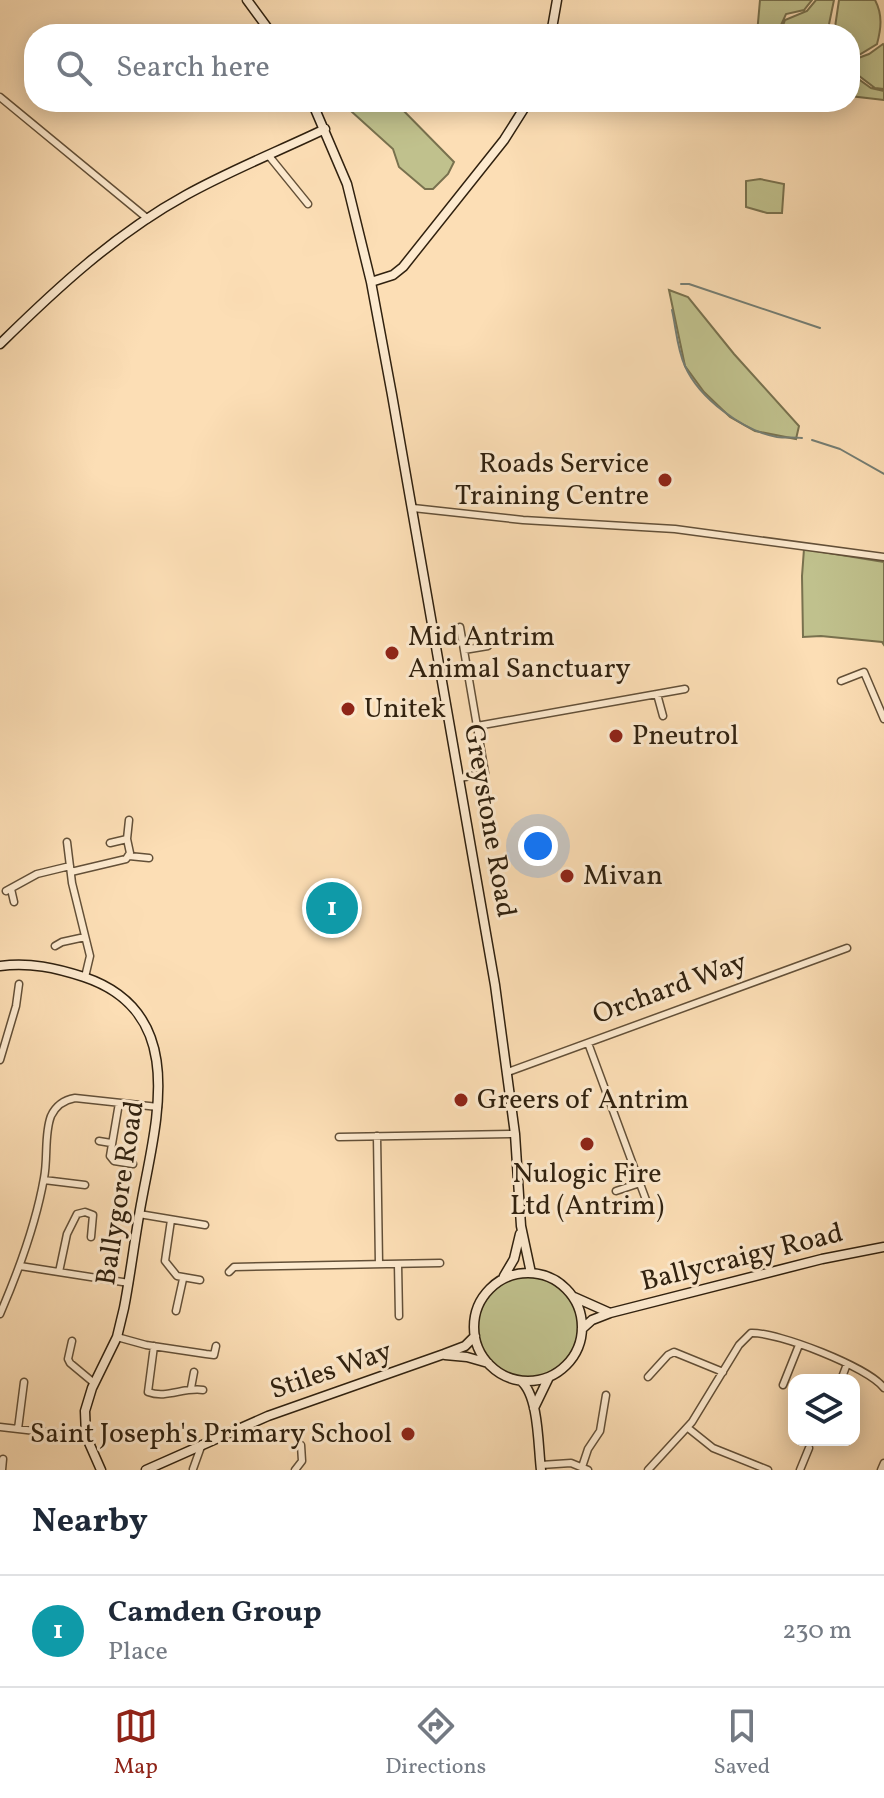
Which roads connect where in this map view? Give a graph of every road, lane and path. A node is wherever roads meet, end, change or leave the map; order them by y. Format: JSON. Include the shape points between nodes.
{"nodes":[{"id":1,"x":247,"y":0,"type":"edge"},
{"id":2,"x":557,"y":0,"type":"edge"},
{"id":3,"x":265,"y":24,"type":"edge"},
{"id":4,"x":553,"y":24,"type":"edge"},
{"id":5,"x":0,"y":97,"type":"edge"},
{"id":6,"x":317,"y":112,"type":"edge"},
{"id":7,"x":522,"y":112,"type":"edge"},
{"id":8,"x":325,"y":129,"type":"junction"},
{"id":9,"x":269,"y":156,"type":"junction"},
{"id":10,"x":308,"y":204,"type":"dead end"},
{"id":11,"x":148,"y":219,"type":"junction"},
{"id":12,"x":371,"y":282,"type":"junction"},
{"id":13,"x":0,"y":344,"type":"edge"},
{"id":14,"x":413,"y":508,"type":"junction"},
{"id":15,"x":884,"y":557,"type":"edge"},
{"id":16,"x":460,"y":627,"type":"dead end"},
{"id":17,"x":488,"y":646,"type":"dead end"},
{"id":18,"x":464,"y":650,"type":"junction"},
{"id":19,"x":841,"y":681,"type":"dead end"},
{"id":20,"x":685,"y":689,"type":"dead end"},
{"id":21,"x":657,"y":694,"type":"junction"},
{"id":22,"x":663,"y":716,"type":"dead end"},
{"id":23,"x":884,"y":719,"type":"edge"},
{"id":24,"x":477,"y":726,"type":"junction"},
{"id":25,"x":460,"y":778,"type":"junction"},
{"id":26,"x":129,"y":820,"type":"dead end"},
{"id":27,"x":127,"y":839,"type":"junction"},
{"id":28,"x":67,"y":842,"type":"dead end"},
{"id":29,"x":110,"y":843,"type":"dead end"},
{"id":30,"x":129,"y":856,"type":"junction"},
{"id":31,"x":149,"y":858,"type":"dead end"},
{"id":32,"x":71,"y":869,"type":"junction"},
{"id":33,"x":14,"y":902,"type":"dead end"},
{"id":34,"x":85,"y":937,"type":"junction"},
{"id":35,"x":55,"y":946,"type":"dead end"},
{"id":36,"x":847,"y":948,"type":"dead end"},
{"id":37,"x":0,"y":966,"type":"edge"},
{"id":38,"x":85,"y":977,"type":"junction"},
{"id":39,"x":19,"y":984,"type":"dead end"},
{"id":40,"x":2,"y":1016,"type":"dead end"},
{"id":41,"x":12,"y":1017,"type":"junction"},
{"id":42,"x":588,"y":1043,"type":"junction"},
{"id":43,"x":0,"y":1060,"type":"edge"},
{"id":44,"x":508,"y":1072,"type":"junction"},
{"id":45,"x":119,"y":1103,"type":"junction"},
{"id":46,"x":159,"y":1107,"type":"junction"},
{"id":47,"x":515,"y":1134,"type":"junction"},
{"id":48,"x":377,"y":1136,"type":"junction"},
{"id":49,"x":339,"y":1137,"type":"dead end"},
{"id":50,"x":99,"y":1141,"type":"dead end"},
{"id":51,"x":111,"y":1143,"type":"junction"},
{"id":52,"x":133,"y":1164,"type":"dead end"},
{"id":53,"x":44,"y":1180,"type":"junction"},
{"id":54,"x":640,"y":1183,"type":"junction"},
{"id":55,"x":85,"y":1185,"type":"dead end"},
{"id":56,"x":616,"y":1191,"type":"dead end"},
{"id":57,"x":649,"y":1208,"type":"dead end"},
{"id":58,"x":139,"y":1214,"type":"junction"},
{"id":59,"x":201,"y":1216,"type":"dead end"},
{"id":60,"x":171,"y":1220,"type":"junction"},
{"id":61,"x":521,"y":1226,"type":"junction"},
{"id":62,"x":91,"y":1237,"type":"dead end"},
{"id":63,"x":884,"y":1247,"type":"edge"},
{"id":64,"x":440,"y":1263,"type":"dead end"},
{"id":65,"x":379,"y":1264,"type":"junction"},
{"id":66,"x":398,"y":1264,"type":"junction"},
{"id":67,"x":20,"y":1266,"type":"junction"},
{"id":68,"x":59,"y":1272,"type":"junction"},
{"id":69,"x":229,"y":1272,"type":"dead end"},
{"id":70,"x":531,"y":1273,"type":"junction"},
{"id":71,"x":183,"y":1279,"type":"junction"},
{"id":72,"x":200,"y":1280,"type":"dead end"},
{"id":73,"x":501,"y":1280,"type":"junction"},
{"id":74,"x":129,"y":1283,"type":"junction"},
{"id":75,"x":573,"y":1296,"type":"junction"},
{"id":76,"x":180,"y":1308,"type":"dead end"},
{"id":77,"x":610,"y":1313,"type":"junction"},
{"id":78,"x":0,"y":1314,"type":"edge"},
{"id":79,"x":399,"y":1316,"type":"dead end"},
{"id":80,"x":582,"y":1329,"type":"junction"},
{"id":81,"x":475,"y":1336,"type":"junction"},
{"id":82,"x":117,"y":1337,"type":"junction"},
{"id":83,"x":72,"y":1341,"type":"dead end"},
{"id":84,"x":799,"y":1345,"type":"junction"},
{"id":85,"x":154,"y":1346,"type":"junction"},
{"id":86,"x":216,"y":1346,"type":"dead end"},
{"id":87,"x":444,"y":1354,"type":"junction"},
{"id":88,"x":59,"y":1357,"type":"dead end"},
{"id":89,"x":68,"y":1359,"type":"junction"},
{"id":90,"x":488,"y":1363,"type":"junction"},
{"id":91,"x":847,"y":1364,"type":"junction"},
{"id":92,"x":194,"y":1372,"type":"dead end"},
{"id":93,"x":723,"y":1372,"type":"junction"},
{"id":94,"x":843,"y":1374,"type":"edge"},
{"id":95,"x":550,"y":1376,"type":"junction"},
{"id":96,"x":648,"y":1377,"type":"dead end"},
{"id":97,"x":520,"y":1380,"type":"junction"},
{"id":98,"x":24,"y":1382,"type":"dead end"},
{"id":99,"x":94,"y":1383,"type":"junction"},
{"id":100,"x":783,"y":1385,"type":"dead end"},
{"id":101,"x":191,"y":1388,"type":"junction"},
{"id":102,"x":884,"y":1388,"type":"edge"},
{"id":103,"x":203,"y":1390,"type":"dead end"},
{"id":104,"x":606,"y":1395,"type":"dead end"},
{"id":105,"x":534,"y":1410,"type":"junction"},
{"id":106,"x":0,"y":1427,"type":"edge"},
{"id":107,"x":688,"y":1428,"type":"junction"},
{"id":108,"x":18,"y":1429,"type":"junction"},
{"id":109,"x":86,"y":1432,"type":"junction"},
{"id":110,"x":202,"y":1444,"type":"junction"},
{"id":111,"x":301,"y":1445,"type":"dead end"},
{"id":112,"x":809,"y":1448,"type":"dead end"},
{"id":113,"x":186,"y":1451,"type":"junction"},
{"id":114,"x":3,"y":1459,"type":"dead end"},
{"id":115,"x":884,"y":1463,"type":"edge"},
{"id":116,"x":541,"y":1467,"type":"edge"},
{"id":117,"x":751,"y":1467,"type":"edge"},
{"id":118,"x":585,"y":1468,"type":"edge"},
{"id":119,"x":2,"y":1470,"type":"edge"},
{"id":120,"x":101,"y":1470,"type":"edge"},
{"id":121,"x":146,"y":1470,"type":"edge"},
{"id":122,"x":194,"y":1470,"type":"edge"},
{"id":123,"x":295,"y":1470,"type":"edge"},
{"id":124,"x":648,"y":1470,"type":"edge"},
{"id":125,"x":768,"y":1470,"type":"edge"},
{"id":126,"x":800,"y":1470,"type":"edge"},
{"id":127,"x":881,"y":1470,"type":"edge"}],
"edges":[{"from":1,"to":3,"type":"main road"},
{"from":2,"to":4,"type":"main road"},
{"from":5,"to":11,"type":"street"},
{"from":6,"to":8,"type":"main road","name":"Greystone Road"},
{"from":7,"to":12,"type":"main road","via":[[403,267]]},
{"from":8,"to":9,"type":"main road"},
{"from":8,"to":12,"type":"main road","name":"Greystone Road","via":[[347,184]]},
{"from":9,"to":10,"type":"street"},
{"from":9,"to":11,"type":"main road"},
{"from":11,"to":13,"type":"main road","via":[[65,281]]},
{"from":12,"to":14,"type":"main road","name":"Greystone Road"},
{"from":14,"to":15,"type":"street","via":[[675,529]]},
{"from":14,"to":25,"type":"main road","name":"Greystone Road"},
{"from":16,"to":18,"type":"street"},
{"from":17,"to":18,"type":"street"},
{"from":18,"to":24,"type":"street"},
{"from":19,"to":23,"type":"street","via":[[864,672]]},
{"from":20,"to":21,"type":"street"},
{"from":21,"to":22,"type":"street"},
{"from":21,"to":24,"type":"street"},
{"from":24,"to":25,"type":"street","via":[[485,773]]},
{"from":25,"to":44,"type":"main road","name":"Greystone Road"},
{"from":26,"to":27,"type":"street"},
{"from":27,"to":29,"type":"street"},
{"from":27,"to":30,"type":"street"},
{"from":28,"to":32,"type":"street"},
{"from":30,"to":31,"type":"street"},
{"from":30,"to":32,"type":"street","via":[[117,863]]},
{"from":32,"to":33,"type":"street","via":[[37,874],[8,890]]},
{"from":32,"to":34,"type":"street"},
{"from":34,"to":35,"type":"street"},
{"from":34,"to":38,"type":"street","via":[[90,959]]},
{"from":36,"to":42,"type":"street","name":"Orchard Way"},
{"from":37,"to":38,"type":"main road","name":"Ballygore Road","via":[[42,965]]},
{"from":38,"to":46,"type":"main road","name":"Ballygore Road","via":[[120,995],[142,1020],[155,1055]]},
{"from":39,"to":41,"type":"street"},
{"from":40,"to":41,"type":"street"},
{"from":41,"to":43,"type":"street"},
{"from":42,"to":44,"type":"street","name":"Orchard Way"},
{"from":42,"to":54,"type":"street"},
{"from":44,"to":47,"type":"main road","name":"Greystone Road"},
{"from":45,"to":46,"type":"street"},
{"from":45,"to":51,"type":"street"},
{"from":45,"to":53,"type":"street","via":[[75,1098],[60,1103],[50,1120]]},
{"from":46,"to":58,"type":"main road","name":"Ballygore Road"},
{"from":47,"to":48,"type":"street"},
{"from":47,"to":61,"type":"main road","name":"Greystone Road"},
{"from":48,"to":49,"type":"street"},
{"from":48,"to":65,"type":"street"},
{"from":50,"to":51,"type":"street"},
{"from":51,"to":52,"type":"street","via":[[111,1158]]},
{"from":53,"to":55,"type":"street"},
{"from":53,"to":67,"type":"street"},
{"from":54,"to":56,"type":"street"},
{"from":54,"to":57,"type":"street"},
{"from":58,"to":60,"type":"street"},
{"from":58,"to":74,"type":"main road","name":"Ballygore Road"},
{"from":59,"to":60,"type":"street","via":[[202,1225]]},
{"from":60,"to":71,"type":"street","via":[[165,1261]]},
{"from":61,"to":70,"type":"main road","name":"Greystone Road"},
{"from":61,"to":73,"type":"main road","name":"Greystone Road","via":[[514,1259]]},
{"from":62,"to":68,"type":"street","via":[[93,1215],[77,1214]]},
{"from":63,"to":77,"type":"main road","name":"Ballycraigy Road"},
{"from":64,"to":66,"type":"street"},
{"from":65,"to":66,"type":"street"},
{"from":65,"to":69,"type":"street","via":[[234,1267]]},
{"from":66,"to":79,"type":"street"},
{"from":67,"to":68,"type":"street"},
{"from":67,"to":78,"type":"street"},
{"from":68,"to":74,"type":"street"},
{"from":70,"to":73,"type":"main road"},
{"from":70,"to":75,"type":"main road","via":[[552,1278]]},
{"from":71,"to":72,"type":"street"},
{"from":71,"to":76,"type":"street"},
{"from":73,"to":81,"type":"main road","via":[[482,1298]]},
{"from":74,"to":82,"type":"main road","name":"Ballygore Road"},
{"from":75,"to":77,"type":"main road","name":"Ballycraigy Road"},
{"from":75,"to":80,"type":"main road"},
{"from":77,"to":80,"type":"main road","name":"Ballycraigy Road"},
{"from":80,"to":95,"type":"main road","via":[[570,1361]]},
{"from":81,"to":87,"type":"main road","name":"Stiles Way"},
{"from":81,"to":90,"type":"main road"},
{"from":82,"to":85,"type":"street"},
{"from":82,"to":99,"type":"main road","name":"Ballygore Road"},
{"from":83,"to":89,"type":"street"},
{"from":84,"to":91,"type":"street"},
{"from":84,"to":93,"type":"street","via":[[752,1333]]},
{"from":84,"to":100,"type":"street"},
{"from":85,"to":86,"type":"street","via":[[214,1355]]},
{"from":85,"to":101,"type":"street","via":[[148,1392],[158,1396]]},
{"from":87,"to":90,"type":"main road"},
{"from":87,"to":110,"type":"main road","name":"Stiles Way"},
{"from":88,"to":89,"type":"street"},
{"from":89,"to":99,"type":"street"},
{"from":90,"to":97,"type":"main road"},
{"from":91,"to":94,"type":"street"},
{"from":91,"to":102,"type":"street","via":[[873,1376]]},
{"from":92,"to":101,"type":"street"},
{"from":93,"to":96,"type":"street","via":[[674,1352]]},
{"from":93,"to":107,"type":"street"},
{"from":95,"to":97,"type":"main road"},
{"from":95,"to":105,"type":"main road"},
{"from":97,"to":105,"type":"main road"},
{"from":98,"to":108,"type":"street"},
{"from":99,"to":109,"type":"main road","name":"Ballygore Road","via":[[86,1407]]},
{"from":101,"to":103,"type":"street"},
{"from":104,"to":118,"type":"street","via":[[600,1431],[588,1449]]},
{"from":105,"to":116,"type":"main road"},
{"from":106,"to":108,"type":"street"},
{"from":107,"to":117,"type":"street"},
{"from":107,"to":124,"type":"street"},
{"from":108,"to":109,"type":"street"},
{"from":109,"to":120,"type":"main road","name":"Ballygore Road"},
{"from":110,"to":113,"type":"main road","name":"Stiles Way"},
{"from":110,"to":122,"type":"street"},
{"from":111,"to":123,"type":"street","via":[[306,1461]]},
{"from":112,"to":126,"type":"street"},
{"from":113,"to":121,"type":"main road","name":"Stiles Way"},
{"from":113,"to":122,"type":"street"},
{"from":114,"to":119,"type":"street"},
{"from":115,"to":127,"type":"street"},
{"from":116,"to":118,"type":"street","via":[[567,1463]]},
{"from":117,"to":125,"type":"street"}]}
